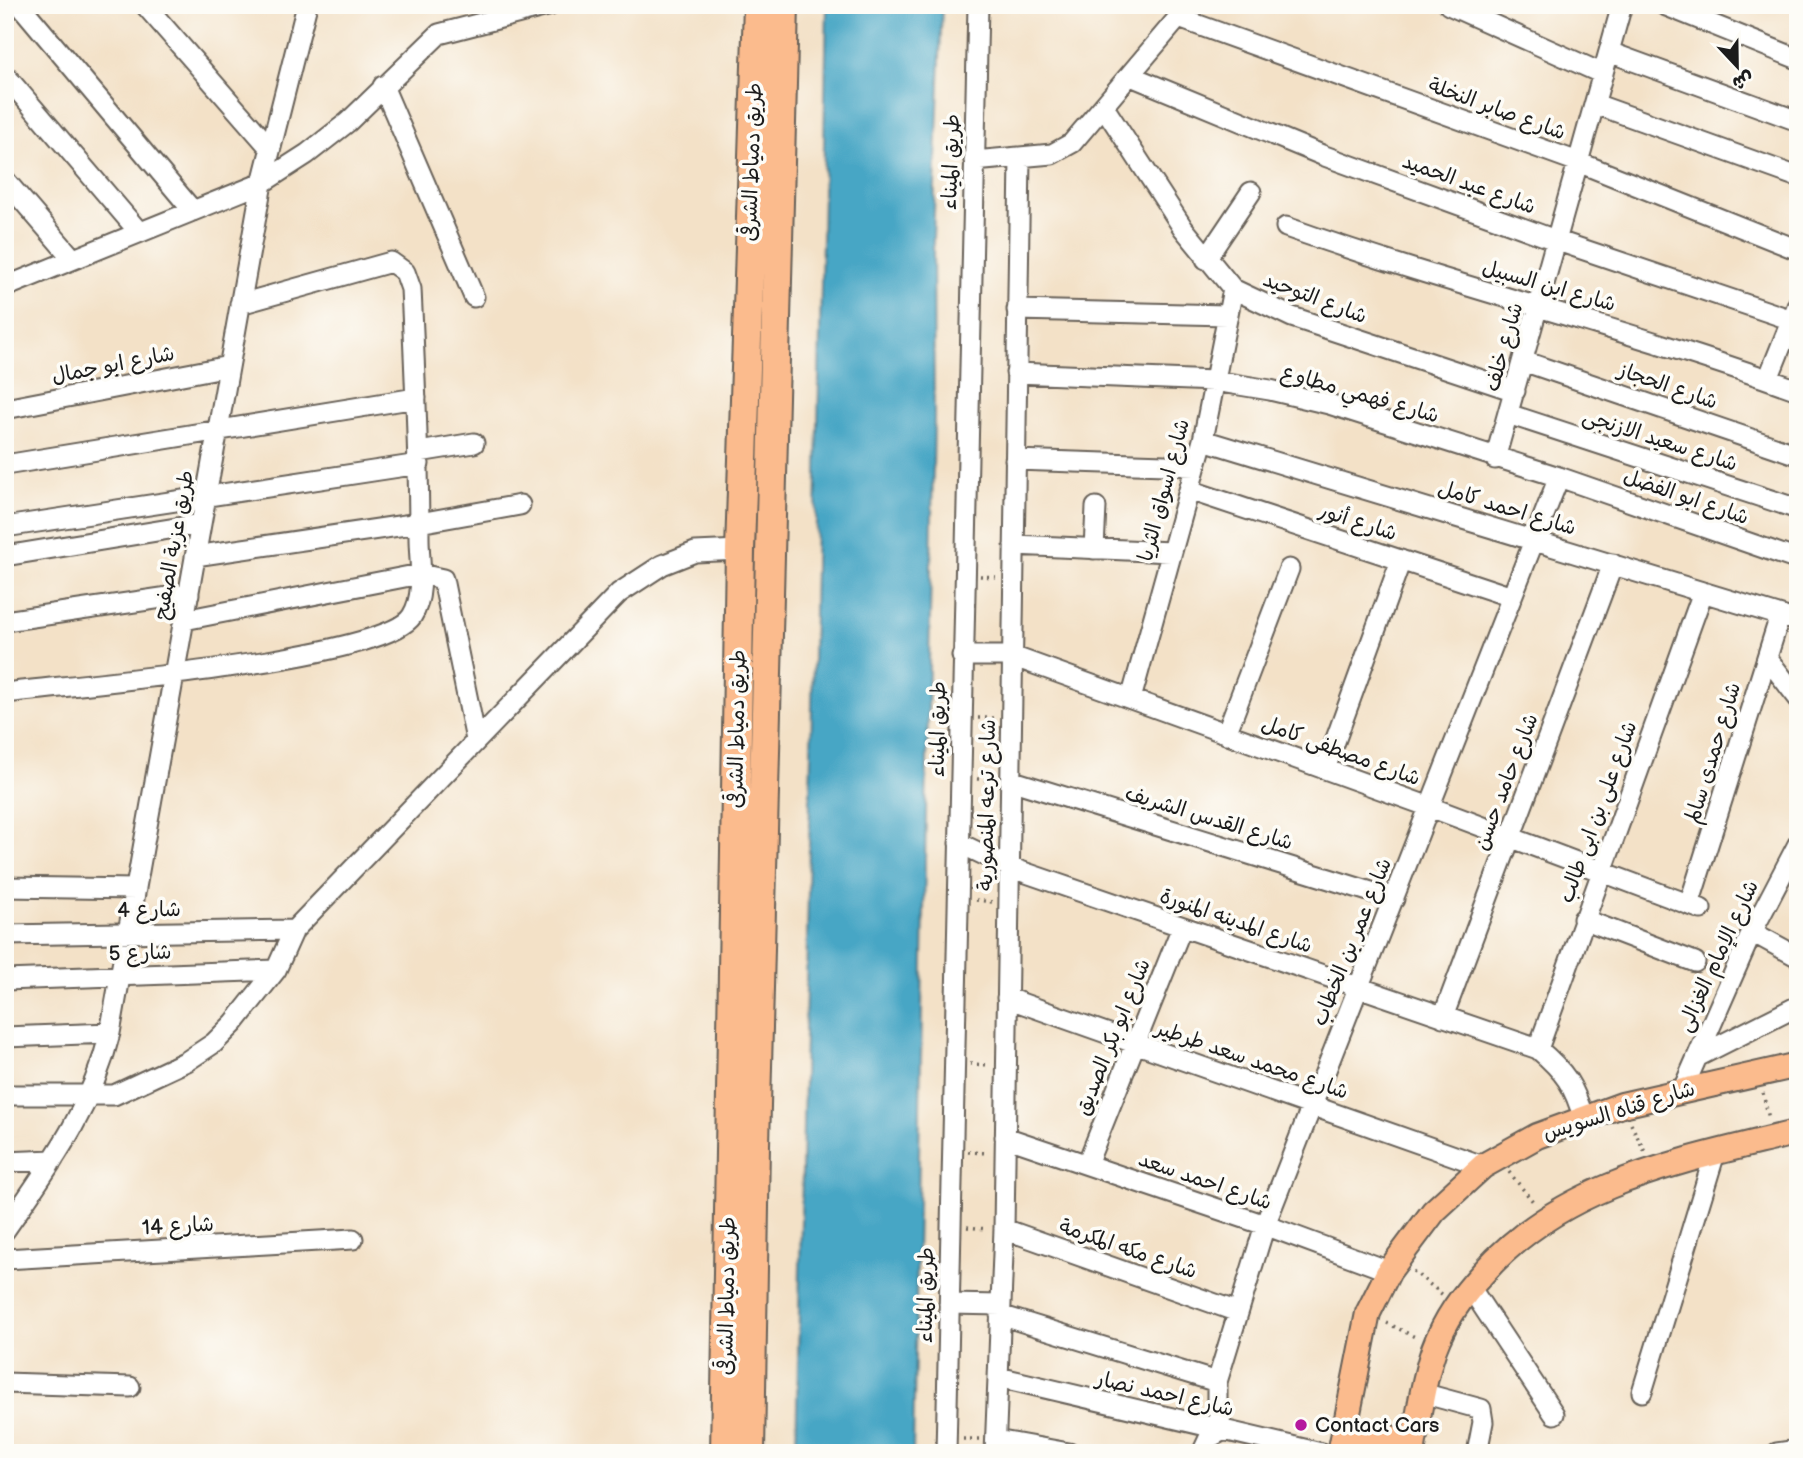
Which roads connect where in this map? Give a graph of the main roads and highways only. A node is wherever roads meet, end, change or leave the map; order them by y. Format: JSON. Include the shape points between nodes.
{"nodes":[{"id":1,"x":758,"y":5,"type":"edge"},
{"id":2,"x":784,"y":5,"type":"edge"},
{"id":3,"x":1798,"y":1065,"type":"edge"},
{"id":4,"x":1798,"y":1132,"type":"edge"},
{"id":5,"x":742,"y":1145,"type":"junction"},
{"id":6,"x":1334,"y":1452,"type":"edge"},
{"id":7,"x":724,"y":1453,"type":"edge"},
{"id":8,"x":750,"y":1453,"type":"edge"},
{"id":9,"x":1412,"y":1453,"type":"edge"}],
"edges":[{"from":1,"to":5,"type":"highway","name":"طريق دمياط الشرقى","via":[[740,550]]},
{"from":2,"to":5,"type":"highway","name":"طريق دمياط الشرقى"},
{"from":3,"to":6,"type":"main road","name":"شارع قناه السويس","via":[[1622,1105],[1537,1136],[1490,1161],[1434,1211],[1392,1265],[1368,1313]]},
{"from":4,"to":9,"type":"main road","via":[[1654,1169],[1596,1191],[1545,1216],[1508,1244],[1463,1296],[1435,1347]]},
{"from":5,"to":7,"type":"highway","name":"طريق دمياط الشرقى"},
{"from":5,"to":8,"type":"highway","name":"طريق دمياط الشرقى"},
{"from":6,"to":9,"type":"main road","via":[[1351,1441],[1377,1435],[1403,1444]]}]}
